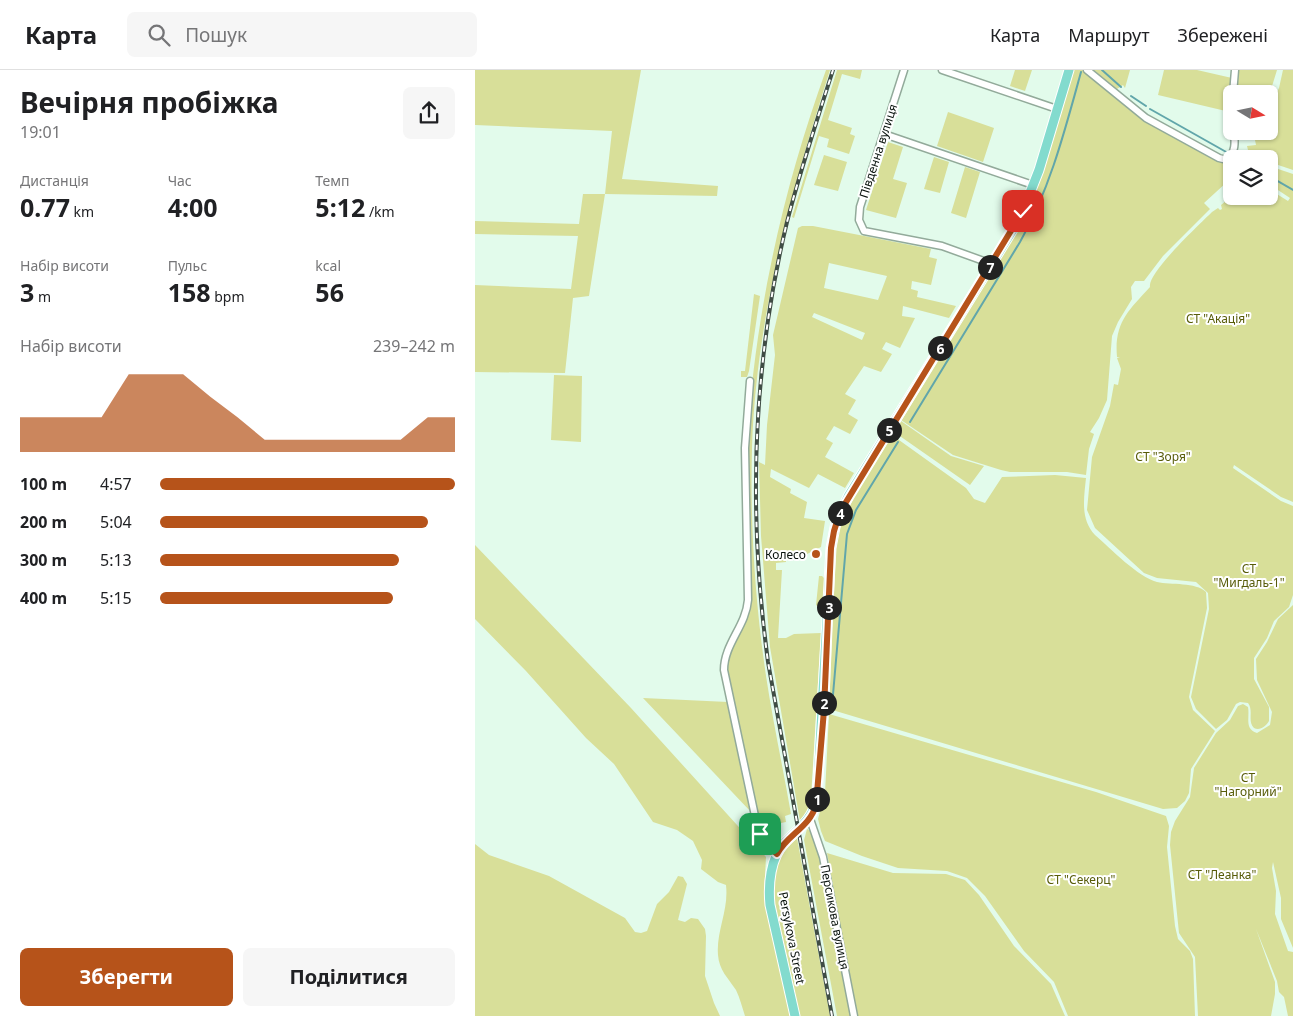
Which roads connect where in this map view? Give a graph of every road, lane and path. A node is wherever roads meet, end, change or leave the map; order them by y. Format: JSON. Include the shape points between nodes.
{"nodes":[{"id":1,"x":904,"y":70,"type":"edge"},
{"id":2,"x":942,"y":70,"type":"edge"},
{"id":3,"x":1069,"y":70,"type":"edge"},
{"id":4,"x":1087,"y":70,"type":"edge"},
{"id":5,"x":1235,"y":70,"type":"edge"},
{"id":6,"x":1234,"y":85,"type":"edge"},
{"id":7,"x":1057,"y":109,"type":"junction"},
{"id":8,"x":884,"y":134,"type":"junction"},
{"id":9,"x":1235,"y":140,"type":"edge"},
{"id":10,"x":1033,"y":186,"type":"junction"},
{"id":11,"x":992,"y":264,"type":"junction"},
{"id":12,"x":750,"y":381,"type":"dead end"},
{"id":13,"x":810,"y":819,"type":"junction"},
{"id":14,"x":777,"y":854,"type":"junction"},
{"id":15,"x":795,"y":1016,"type":"edge"},
{"id":16,"x":853,"y":1016,"type":"edge"}],
"edges":[{"from":1,"to":8,"type":"street","name":"Південна вулиця"},
{"from":2,"to":7,"type":"street"},
{"from":3,"to":7,"type":"main road"},
{"from":4,"to":9,"type":"street","via":[[1147,118],[1213,155],[1227,160],[1235,148]]},
{"from":5,"to":6,"type":"street"},
{"from":7,"to":10,"type":"main road"},
{"from":8,"to":10,"type":"street"},
{"from":8,"to":11,"type":"street","name":"Південна вулиця","via":[[860,207],[859,220],[864,231],[942,246]]},
{"from":10,"to":11,"type":"main road","via":[[1020,218]]},
{"from":11,"to":13,"type":"main road","via":[[849,495],[836,522],[831,548],[818,791]]},
{"from":12,"to":14,"type":"street","via":[[745,448],[748,600],[744,619],[725,657],[724,670],[758,830]]},
{"from":13,"to":14,"type":"main road","name":"Persykova Street"},
{"from":13,"to":16,"type":"street","name":"Персикова вулиця","via":[[827,874]]},
{"from":14,"to":15,"type":"main road","name":"Persykova Street","via":[[769,898]]}]}
